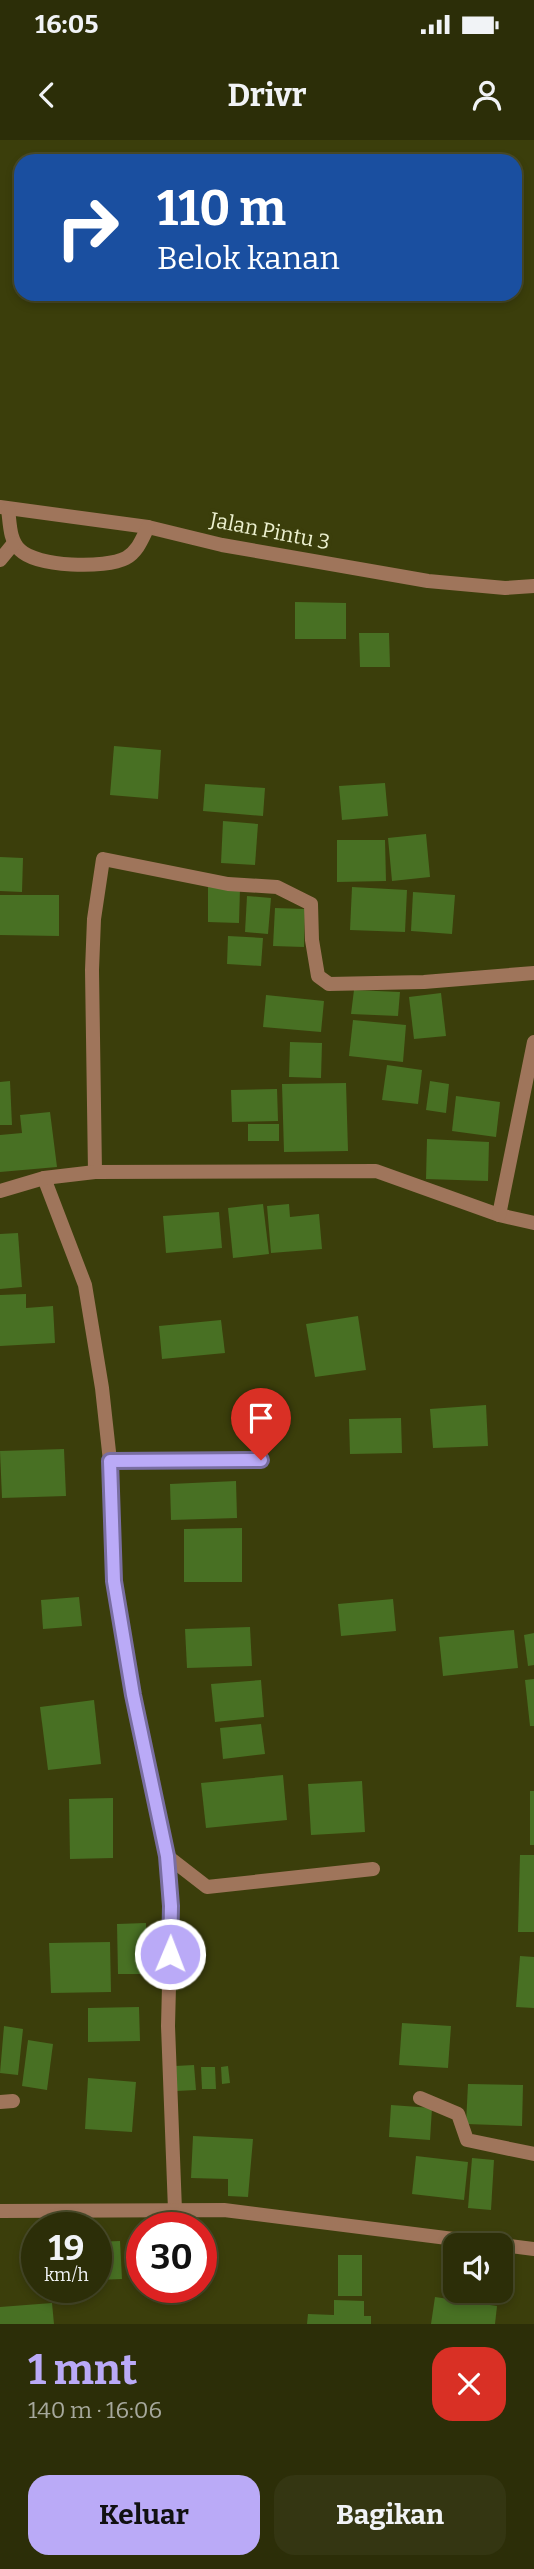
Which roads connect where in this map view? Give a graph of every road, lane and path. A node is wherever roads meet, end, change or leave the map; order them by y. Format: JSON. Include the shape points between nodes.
{"nodes":[{"id":1,"x":4,"y":508,"type":"edge"},
{"id":2,"x":148,"y":527,"type":"junction"},
{"id":3,"x":14,"y":542,"type":"junction"},
{"id":4,"x":0,"y":560,"type":"edge"},
{"id":5,"x":534,"y":586,"type":"edge"},
{"id":6,"x":534,"y":973,"type":"edge"},
{"id":7,"x":534,"y":1042,"type":"edge"},
{"id":8,"x":95,"y":1172,"type":"junction"},
{"id":9,"x":44,"y":1178,"type":"junction"},
{"id":10,"x":0,"y":1191,"type":"edge"},
{"id":11,"x":499,"y":1215,"type":"junction"},
{"id":12,"x":534,"y":1223,"type":"edge"},
{"id":13,"x":261,"y":1460,"type":"dead end"},
{"id":14,"x":110,"y":1461,"type":"junction"},
{"id":15,"x":167,"y":1856,"type":"junction"},
{"id":16,"x":373,"y":1869,"type":"dead end"},
{"id":17,"x":420,"y":2098,"type":"dead end"},
{"id":18,"x":534,"y":2154,"type":"edge"},
{"id":19,"x":175,"y":2210,"type":"junction"},
{"id":20,"x":0,"y":2211,"type":"edge"},
{"id":21,"x":534,"y":2249,"type":"edge"}],
"edges":[{"from":1,"to":2,"type":"street","name":"Jalan Pintu 3"},
{"from":1,"to":3,"type":"street"},
{"from":2,"to":3,"type":"street","via":[[137,548],[115,562],[64,564],[28,556]]},
{"from":2,"to":5,"type":"street","name":"Jalan Pintu 3","via":[[222,545],[428,581]]},
{"from":3,"to":4,"type":"street"},
{"from":6,"to":8,"type":"street","via":[[329,984],[318,976],[311,904],[278,887],[228,884],[103,859],[92,970]]},
{"from":7,"to":11,"type":"street"},
{"from":8,"to":9,"type":"street"},
{"from":8,"to":11,"type":"street","via":[[376,1171]]},
{"from":9,"to":10,"type":"street"},
{"from":9,"to":14,"type":"street","via":[[85,1285]]},
{"from":11,"to":12,"type":"street"},
{"from":13,"to":14,"type":"street"},
{"from":14,"to":15,"type":"street","via":[[114,1581]]},
{"from":15,"to":16,"type":"street","via":[[207,1887]]},
{"from":15,"to":19,"type":"street"},
{"from":17,"to":18,"type":"street","via":[[458,2114],[467,2140]]},
{"from":19,"to":20,"type":"street"},
{"from":19,"to":21,"type":"street","via":[[224,2210]]}]}
